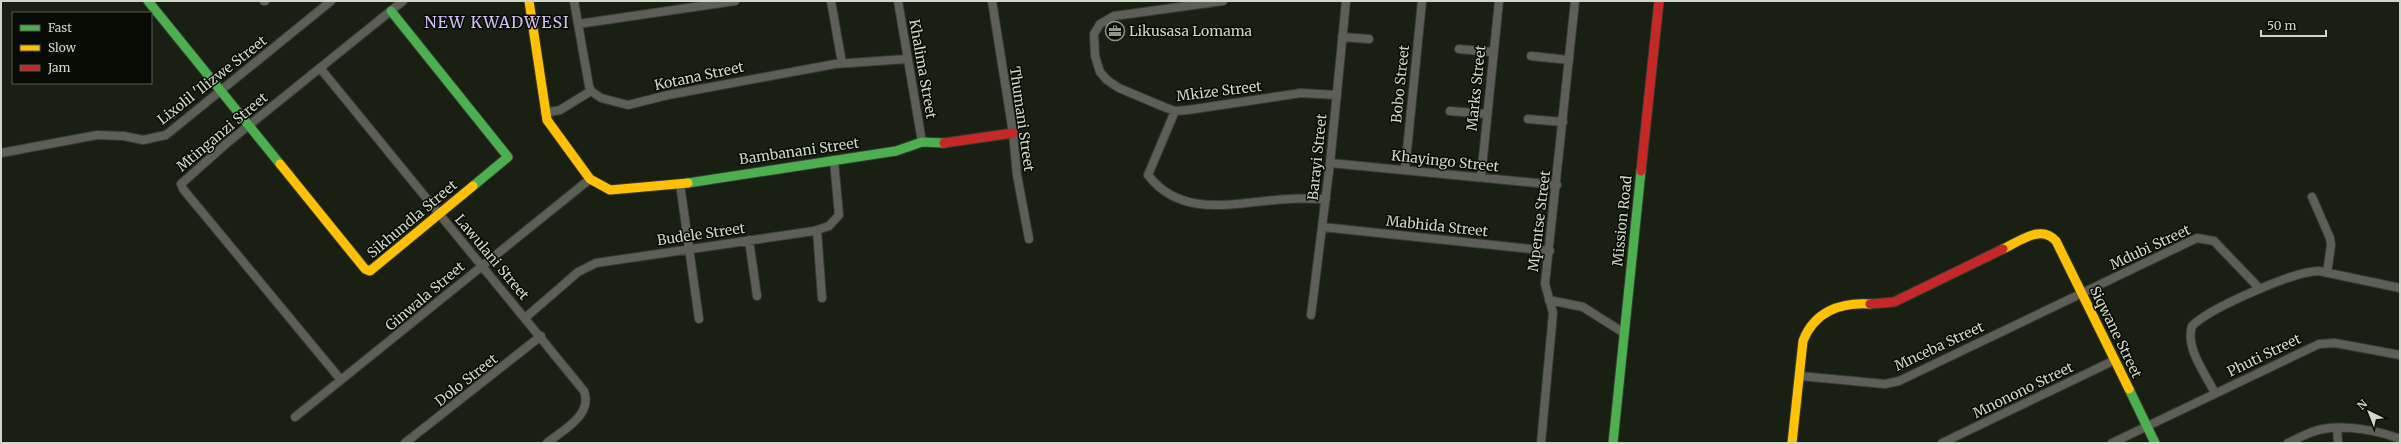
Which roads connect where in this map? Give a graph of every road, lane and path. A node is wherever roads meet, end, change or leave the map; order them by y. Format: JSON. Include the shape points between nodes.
{"nodes":[{"id":1,"x":148,"y":1,"type":"edge"},
{"id":2,"x":331,"y":1,"type":"edge"},
{"id":3,"x":403,"y":1,"type":"edge"},
{"id":4,"x":529,"y":1,"type":"edge"},
{"id":5,"x":574,"y":1,"type":"edge"},
{"id":6,"x":734,"y":1,"type":"edge"},
{"id":7,"x":831,"y":1,"type":"edge"},
{"id":8,"x":898,"y":1,"type":"edge"},
{"id":9,"x":992,"y":1,"type":"edge"},
{"id":10,"x":1223,"y":1,"type":"edge"},
{"id":11,"x":1346,"y":1,"type":"edge"},
{"id":12,"x":1422,"y":1,"type":"edge"},
{"id":13,"x":1499,"y":1,"type":"edge"},
{"id":14,"x":1575,"y":1,"type":"edge"},
{"id":15,"x":1659,"y":1,"type":"edge"},
{"id":16,"x":391,"y":11,"type":"junction"},
{"id":17,"x":578,"y":24,"type":"junction"},
{"id":18,"x":1342,"y":37,"type":"junction"},
{"id":19,"x":1369,"y":40,"type":"dead end"},
{"id":20,"x":1459,"y":49,"type":"dead end"},
{"id":21,"x":1493,"y":52,"type":"junction"},
{"id":22,"x":1531,"y":56,"type":"dead end"},
{"id":23,"x":906,"y":59,"type":"junction"},
{"id":24,"x":1569,"y":60,"type":"junction"},
{"id":25,"x":842,"y":63,"type":"junction"},
{"id":26,"x":320,"y":68,"type":"junction"},
{"id":27,"x":222,"y":90,"type":"junction"},
{"id":28,"x":591,"y":91,"type":"junction"},
{"id":29,"x":1337,"y":95,"type":"junction"},
{"id":30,"x":1175,"y":111,"type":"junction"},
{"id":31,"x":1450,"y":111,"type":"dead end"},
{"id":32,"x":545,"y":113,"type":"junction"},
{"id":33,"x":1486,"y":114,"type":"junction"},
{"id":34,"x":1528,"y":119,"type":"dead end"},
{"id":35,"x":1563,"y":122,"type":"junction"},
{"id":36,"x":249,"y":125,"type":"junction"},
{"id":37,"x":1013,"y":133,"type":"junction"},
{"id":38,"x":922,"y":142,"type":"junction"},
{"id":39,"x":1,"y":153,"type":"edge"},
{"id":40,"x":834,"y":161,"type":"junction"},
{"id":41,"x":1330,"y":162,"type":"junction"},
{"id":42,"x":1405,"y":170,"type":"junction"},
{"id":43,"x":1481,"y":177,"type":"junction"},
{"id":44,"x":590,"y":179,"type":"junction"},
{"id":45,"x":680,"y":184,"type":"junction"},
{"id":46,"x":1556,"y":185,"type":"junction"},
{"id":47,"x":2312,"y":197,"type":"dead end"},
{"id":48,"x":1326,"y":199,"type":"junction"},
{"id":49,"x":439,"y":214,"type":"junction"},
{"id":50,"x":1322,"y":227,"type":"junction"},
{"id":51,"x":817,"y":230,"type":"junction"},
{"id":52,"x":1029,"y":239,"type":"dead end"},
{"id":53,"x":749,"y":240,"type":"junction"},
{"id":54,"x":690,"y":249,"type":"junction"},
{"id":55,"x":1550,"y":251,"type":"junction"},
{"id":56,"x":482,"y":266,"type":"junction"},
{"id":57,"x":2327,"y":272,"type":"junction"},
{"id":58,"x":2400,"y":288,"type":"edge"},
{"id":59,"x":2260,"y":289,"type":"junction"},
{"id":60,"x":2082,"y":294,"type":"junction"},
{"id":61,"x":757,"y":296,"type":"dead end"},
{"id":62,"x":822,"y":298,"type":"dead end"},
{"id":63,"x":1549,"y":300,"type":"junction"},
{"id":64,"x":1311,"y":315,"type":"dead end"},
{"id":65,"x":525,"y":318,"type":"junction"},
{"id":66,"x":699,"y":319,"type":"dead end"},
{"id":67,"x":1624,"y":333,"type":"junction"},
{"id":68,"x":541,"y":336,"type":"junction"},
{"id":69,"x":2400,"y":355,"type":"edge"},
{"id":70,"x":2115,"y":360,"type":"junction"},
{"id":71,"x":1800,"y":376,"type":"junction"},
{"id":72,"x":341,"y":380,"type":"junction"},
{"id":73,"x":2215,"y":393,"type":"junction"},
{"id":74,"x":295,"y":418,"type":"dead end"},
{"id":75,"x":2147,"y":426,"type":"junction"},
{"id":76,"x":2337,"y":428,"type":"junction"},
{"id":77,"x":2400,"y":439,"type":"edge"},
{"id":78,"x":405,"y":443,"type":"edge"},
{"id":79,"x":547,"y":443,"type":"edge"},
{"id":80,"x":1541,"y":443,"type":"edge"},
{"id":81,"x":1612,"y":443,"type":"edge"},
{"id":82,"x":1792,"y":443,"type":"edge"},
{"id":83,"x":1942,"y":443,"type":"edge"},
{"id":84,"x":2112,"y":443,"type":"edge"},
{"id":85,"x":2155,"y":443,"type":"edge"},
{"id":86,"x":2288,"y":443,"type":"edge"},
{"id":87,"x":2338,"y":443,"type":"edge"}],
"edges":[{"from":1,"to":27,"type":"street","name":"Sikhundla Street"},
{"from":2,"to":27,"type":"street","name":"Lixolil 'Ilizwe Street"},
{"from":3,"to":16,"type":"street","name":"Mtinganzi Street"},
{"from":4,"to":32,"type":"street"},
{"from":5,"to":17,"type":"street"},
{"from":6,"to":17,"type":"street"},
{"from":7,"to":25,"type":"street"},
{"from":8,"to":23,"type":"street","name":"Khalima Street"},
{"from":9,"to":37,"type":"street","name":"Thumani Street"},
{"from":10,"to":30,"type":"street","name":"Mkize Street","via":[[1114,16],[1095,30],[1093,40],[1097,67],[1107,80]]},
{"from":11,"to":18,"type":"street","name":"Barayi Street"},
{"from":12,"to":42,"type":"street","name":"Bobo Street"},
{"from":13,"to":21,"type":"street","name":"Marks Street"},
{"from":14,"to":24,"type":"street","name":"Mpentse Street"},
{"from":15,"to":67,"type":"street","name":"Mission Road"},
{"from":16,"to":26,"type":"street","name":"Mtinganzi Street"},
{"from":16,"to":49,"type":"street","name":"Sikhundla Street","via":[[508,157]]},
{"from":17,"to":28,"type":"street","via":[[585,71]]},
{"from":18,"to":19,"type":"street"},
{"from":18,"to":29,"type":"street","name":"Barayi Street"},
{"from":20,"to":21,"type":"street"},
{"from":21,"to":33,"type":"street","name":"Marks Street"},
{"from":22,"to":24,"type":"street"},
{"from":23,"to":25,"type":"street","name":"Kotana Street"},
{"from":23,"to":38,"type":"street","name":"Khalima Street"},
{"from":24,"to":35,"type":"street","name":"Mpentse Street"},
{"from":25,"to":28,"type":"street","name":"Kotana Street","via":[[686,91],[628,106],[605,99]]},
{"from":26,"to":36,"type":"street","name":"Mtinganzi Street"},
{"from":26,"to":49,"type":"street","name":"Lawulani Street"},
{"from":27,"to":36,"type":"street","name":"Sikhundla Street"},
{"from":27,"to":39,"type":"street","name":"Lixolil 'Ilizwe Street","via":[[174,130],[158,138],[143,140],[124,136],[97,136]]},
{"from":28,"to":32,"type":"street","via":[[560,110]]},
{"from":29,"to":30,"type":"street","name":"Mkize Street","via":[[1294,94]]},
{"from":29,"to":41,"type":"street","name":"Barayi Street"},
{"from":30,"to":48,"type":"street","via":[[1148,175],[1153,182],[1168,192],[1191,204],[1210,206],[1289,199]]},
{"from":31,"to":33,"type":"street"},
{"from":32,"to":44,"type":"street","via":[[554,132]]},
{"from":33,"to":43,"type":"street","name":"Marks Street"},
{"from":34,"to":35,"type":"street"},
{"from":35,"to":46,"type":"street","name":"Mpentse Street"},
{"from":36,"to":49,"type":"street","name":"Sikhundla Street","via":[[365,269],[370,271],[378,267]]},
{"from":36,"to":72,"type":"street","name":"Mtinganzi Street","via":[[181,184],[182,189]]},
{"from":37,"to":38,"type":"street","name":"Bambanani Street","via":[[945,143]]},
{"from":37,"to":52,"type":"street","name":"Thumani Street","via":[[1017,175]]},
{"from":38,"to":40,"type":"street","name":"Bambanani Street","via":[[896,151]]},
{"from":40,"to":45,"type":"street","name":"Bambanani Street"},
{"from":40,"to":51,"type":"street","name":"Budele Street","via":[[839,215],[834,223]]},
{"from":41,"to":42,"type":"street","name":"Khayingo Street"},
{"from":41,"to":48,"type":"street","name":"Barayi Street"},
{"from":42,"to":43,"type":"street","name":"Khayingo Street"},
{"from":43,"to":46,"type":"street","name":"Khayingo Street"},
{"from":44,"to":45,"type":"street","name":"Bambanani Street","via":[[614,190]]},
{"from":44,"to":56,"type":"street","name":"Ginwala Street"},
{"from":45,"to":54,"type":"street"},
{"from":46,"to":55,"type":"street","name":"Mpentse Street"},
{"from":47,"to":57,"type":"street","via":[[2330,238]]},
{"from":48,"to":50,"type":"street","name":"Barayi Street"},
{"from":49,"to":56,"type":"street","name":"Lawulani Street"},
{"from":50,"to":55,"type":"street","name":"Mabhida Street"},
{"from":50,"to":64,"type":"street","name":"Barayi Street"},
{"from":51,"to":53,"type":"street","name":"Budele Street"},
{"from":51,"to":62,"type":"street"},
{"from":53,"to":54,"type":"street","name":"Budele Street"},
{"from":53,"to":61,"type":"street"},
{"from":54,"to":65,"type":"street","name":"Budele Street","via":[[590,265]]},
{"from":54,"to":66,"type":"street"},
{"from":55,"to":63,"type":"street","name":"Mpentse Street","via":[[1544,284]]},
{"from":56,"to":65,"type":"street","name":"Lawulani Street"},
{"from":56,"to":72,"type":"street","name":"Ginwala Street"},
{"from":57,"to":58,"type":"street"},
{"from":57,"to":59,"type":"street","via":[[2301,272]]},
{"from":59,"to":60,"type":"street","name":"Mdubi Street","via":[[2218,244],[2203,237],[2189,241]]},
{"from":59,"to":73,"type":"street","via":[[2206,316],[2192,326],[2191,342]]},
{"from":60,"to":70,"type":"street","name":"Siqwane Street"},
{"from":60,"to":71,"type":"street","name":"Mnceba Street","via":[[1895,383]]},
{"from":60,"to":71,"type":"street","name":"Siqwane Street","via":[[2059,245],[2050,235],[2033,235],[1888,304],[1842,305],[1810,326],[1803,341]]},
{"from":63,"to":67,"type":"street","via":[[1583,307]]},
{"from":63,"to":80,"type":"street","name":"Mpentse Street","via":[[1552,313]]},
{"from":65,"to":68,"type":"street","name":"Lawulani Street"},
{"from":67,"to":81,"type":"street","name":"Mission Road"},
{"from":68,"to":78,"type":"street","name":"Dolo Street"},
{"from":68,"to":79,"type":"street","name":"Lawulani Street","via":[[580,384],[587,400],[582,413]]},
{"from":69,"to":73,"type":"street","name":"Phuti Street","via":[[2335,343],[2319,344]]},
{"from":70,"to":75,"type":"street","name":"Siqwane Street"},
{"from":70,"to":83,"type":"street","name":"Mnonono Street"},
{"from":71,"to":82,"type":"street"},
{"from":72,"to":74,"type":"street","name":"Ginwala Street"},
{"from":73,"to":75,"type":"street","name":"Phuti Street"},
{"from":75,"to":84,"type":"street","name":"Phuti Street"},
{"from":75,"to":85,"type":"street","name":"Siqwane Street"},
{"from":76,"to":77,"type":"street","via":[[2375,432]]},
{"from":76,"to":86,"type":"street","via":[[2313,432]]},
{"from":76,"to":87,"type":"street"}]}
